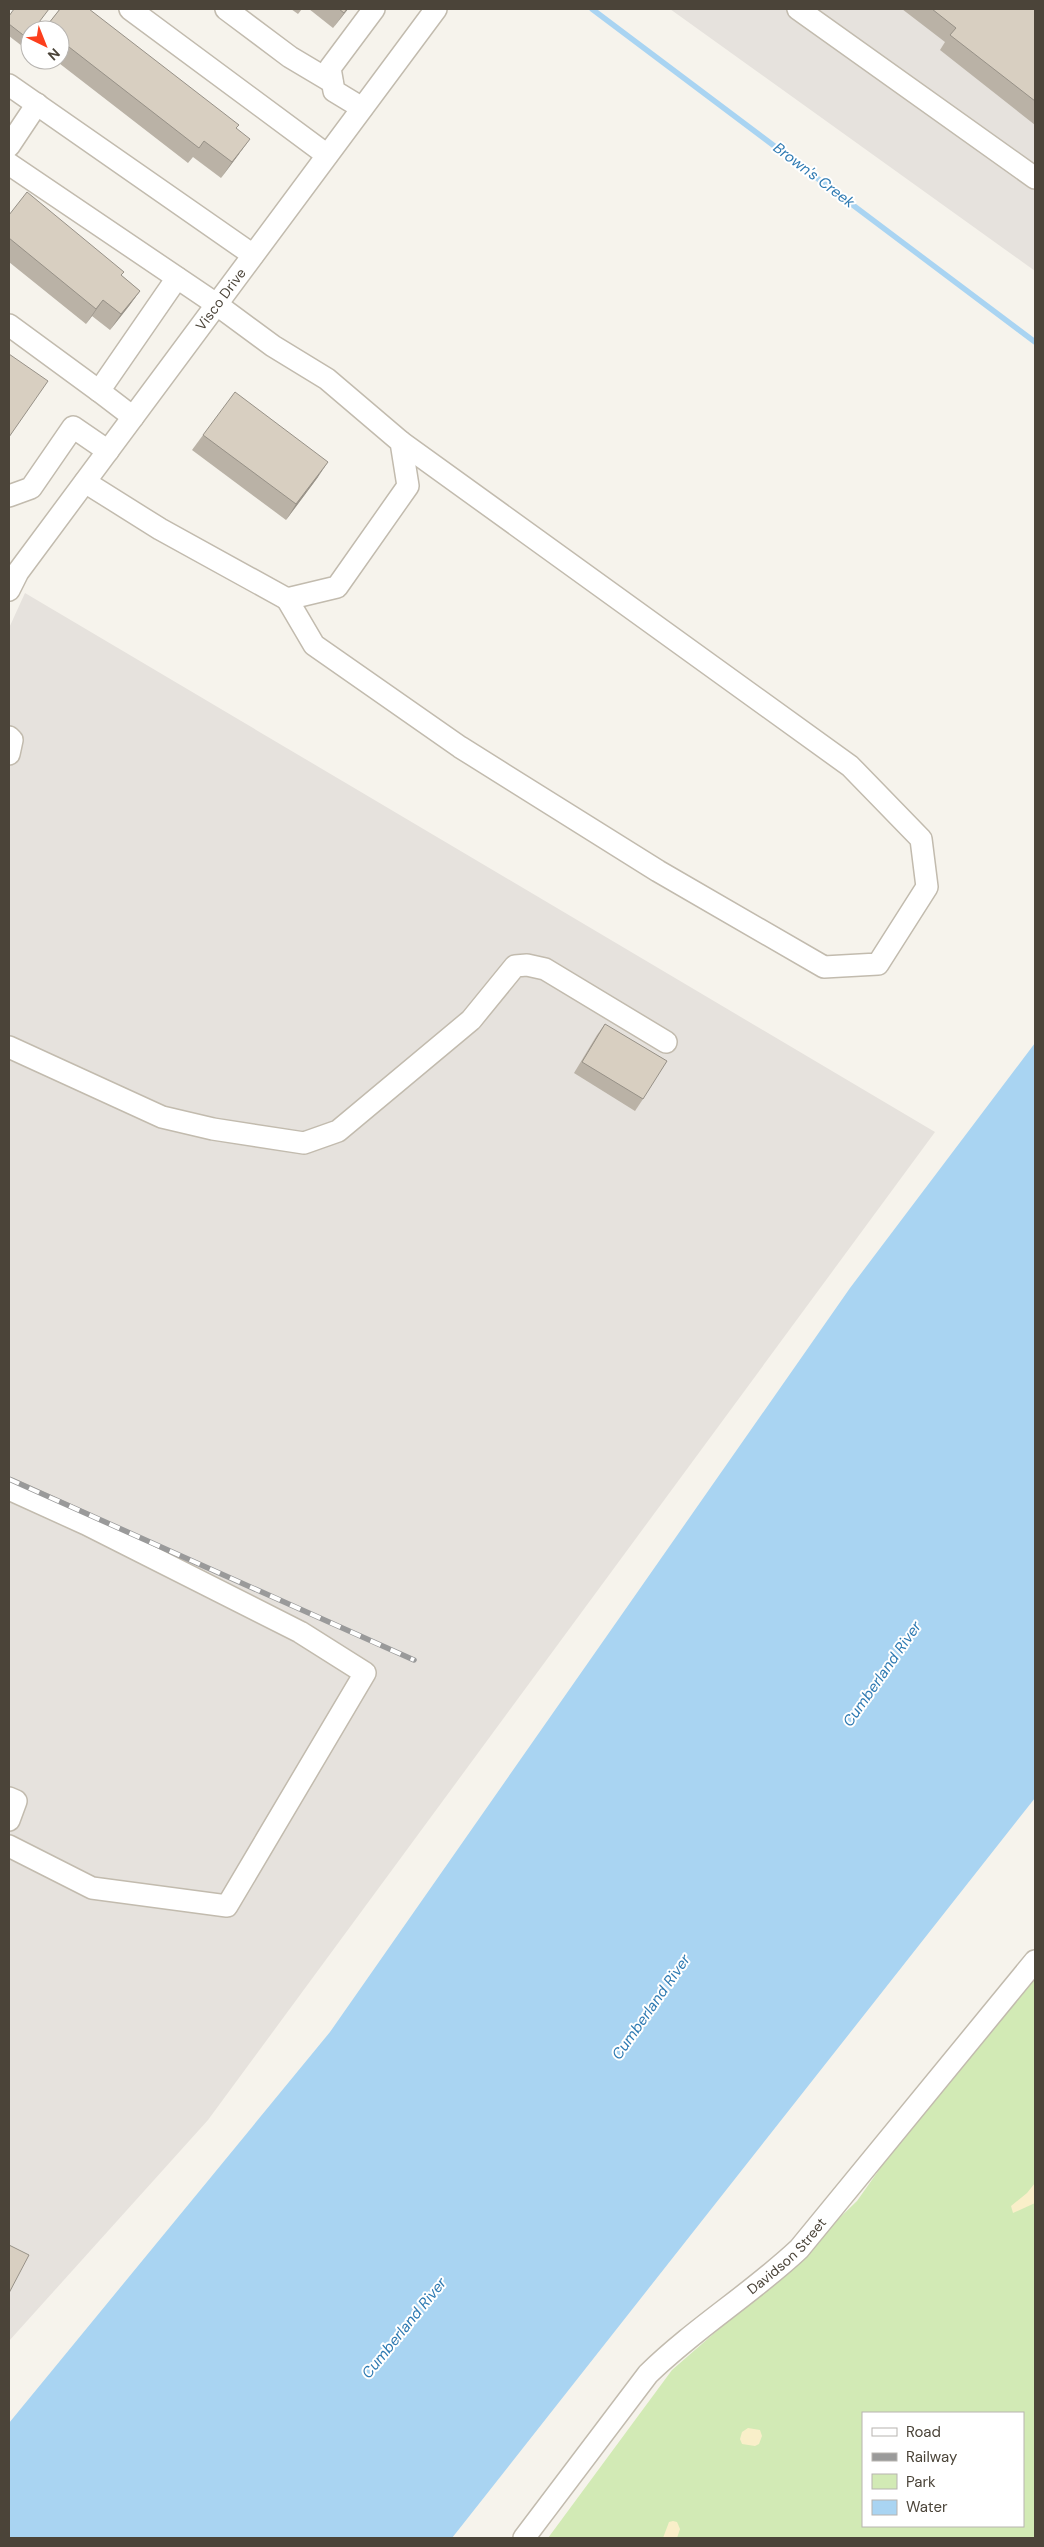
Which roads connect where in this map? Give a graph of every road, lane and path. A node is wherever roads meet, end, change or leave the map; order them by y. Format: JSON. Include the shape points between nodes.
{"nodes":[{"id":1,"x":130,"y":9,"type":"edge"},
{"id":2,"x":226,"y":9,"type":"edge"},
{"id":3,"x":374,"y":9,"type":"edge"},
{"id":4,"x":436,"y":9,"type":"edge"},
{"id":5,"x":798,"y":9,"type":"edge"},
{"id":6,"x":332,"y":82,"type":"junction"},
{"id":7,"x":9,"y":85,"type":"edge"},
{"id":8,"x":37,"y":104,"type":"junction"},
{"id":9,"x":362,"y":108,"type":"junction"},
{"id":10,"x":9,"y":146,"type":"edge"},
{"id":11,"x":327,"y":155,"type":"junction"},
{"id":12,"x":9,"y":164,"type":"edge"},
{"id":13,"x":1035,"y":178,"type":"edge"},
{"id":14,"x":253,"y":255,"type":"junction"},
{"id":15,"x":177,"y":278,"type":"junction"},
{"id":16,"x":216,"y":304,"type":"junction"},
{"id":17,"x":9,"y":324,"type":"edge"},
{"id":18,"x":99,"y":391,"type":"junction"},
{"id":19,"x":133,"y":417,"type":"junction"},
{"id":20,"x":401,"y":442,"type":"junction"},
{"id":21,"x":108,"y":451,"type":"junction"},
{"id":22,"x":85,"y":482,"type":"junction"},
{"id":23,"x":9,"y":496,"type":"edge"},
{"id":24,"x":12,"y":576,"type":"edge"},
{"id":25,"x":287,"y":599,"type":"junction"},
{"id":26,"x":9,"y":737,"type":"edge"},
{"id":27,"x":9,"y":754,"type":"edge"},
{"id":28,"x":666,"y":1042,"type":"dead end"},
{"id":29,"x":9,"y":1047,"type":"edge"},
{"id":30,"x":9,"y":1488,"type":"edge"},
{"id":31,"x":9,"y":1798,"type":"edge"},
{"id":32,"x":9,"y":1820,"type":"edge"},
{"id":33,"x":9,"y":1846,"type":"edge"},
{"id":34,"x":1035,"y":1961,"type":"edge"},
{"id":35,"x":524,"y":2538,"type":"edge"}],
"edges":[{"from":1,"to":11,"type":"street"},
{"from":2,"to":6,"type":"street","via":[[290,57]]},
{"from":3,"to":6,"type":"street","via":[[330,68]]},
{"from":4,"to":9,"type":"street","name":"Visco Drive"},
{"from":5,"to":13,"type":"street"},
{"from":6,"to":9,"type":"street","via":[[334,91]]},
{"from":7,"to":8,"type":"street"},
{"from":8,"to":10,"type":"street"},
{"from":8,"to":14,"type":"street"},
{"from":9,"to":11,"type":"street","name":"Visco Drive"},
{"from":11,"to":14,"type":"street","name":"Visco Drive"},
{"from":12,"to":15,"type":"street"},
{"from":14,"to":16,"type":"street","name":"Visco Drive"},
{"from":15,"to":16,"type":"street"},
{"from":15,"to":18,"type":"street"},
{"from":16,"to":19,"type":"street","name":"Visco Drive"},
{"from":16,"to":20,"type":"street","via":[[272,346],[326,379]]},
{"from":17,"to":18,"type":"street"},
{"from":18,"to":19,"type":"street"},
{"from":19,"to":21,"type":"street","name":"Visco Drive"},
{"from":20,"to":25,"type":"street","via":[[408,486],[337,587]]},
{"from":20,"to":25,"type":"street","via":[[850,766],[921,839],[927,887],[878,964],[824,967],[658,871],[460,747],[314,645]]},
{"from":21,"to":22,"type":"street","name":"Visco Drive"},
{"from":21,"to":23,"type":"street","via":[[73,427],[31,488]]},
{"from":22,"to":24,"type":"street","name":"Visco Drive"},
{"from":22,"to":25,"type":"street","via":[[160,529]]},
{"from":26,"to":27,"type":"street","via":[[12,740]]},
{"from":28,"to":29,"type":"street","via":[[545,969],[515,966],[471,1020],[338,1131],[304,1143],[213,1129],[162,1117]]},
{"from":30,"to":33,"type":"street","via":[[300,1632],[365,1673],[227,1906],[92,1888]]},
{"from":31,"to":32,"type":"street","via":[[16,1801]]},
{"from":34,"to":35,"type":"street","name":"Davidson Street","via":[[799,2249],[648,2374]]}]}
